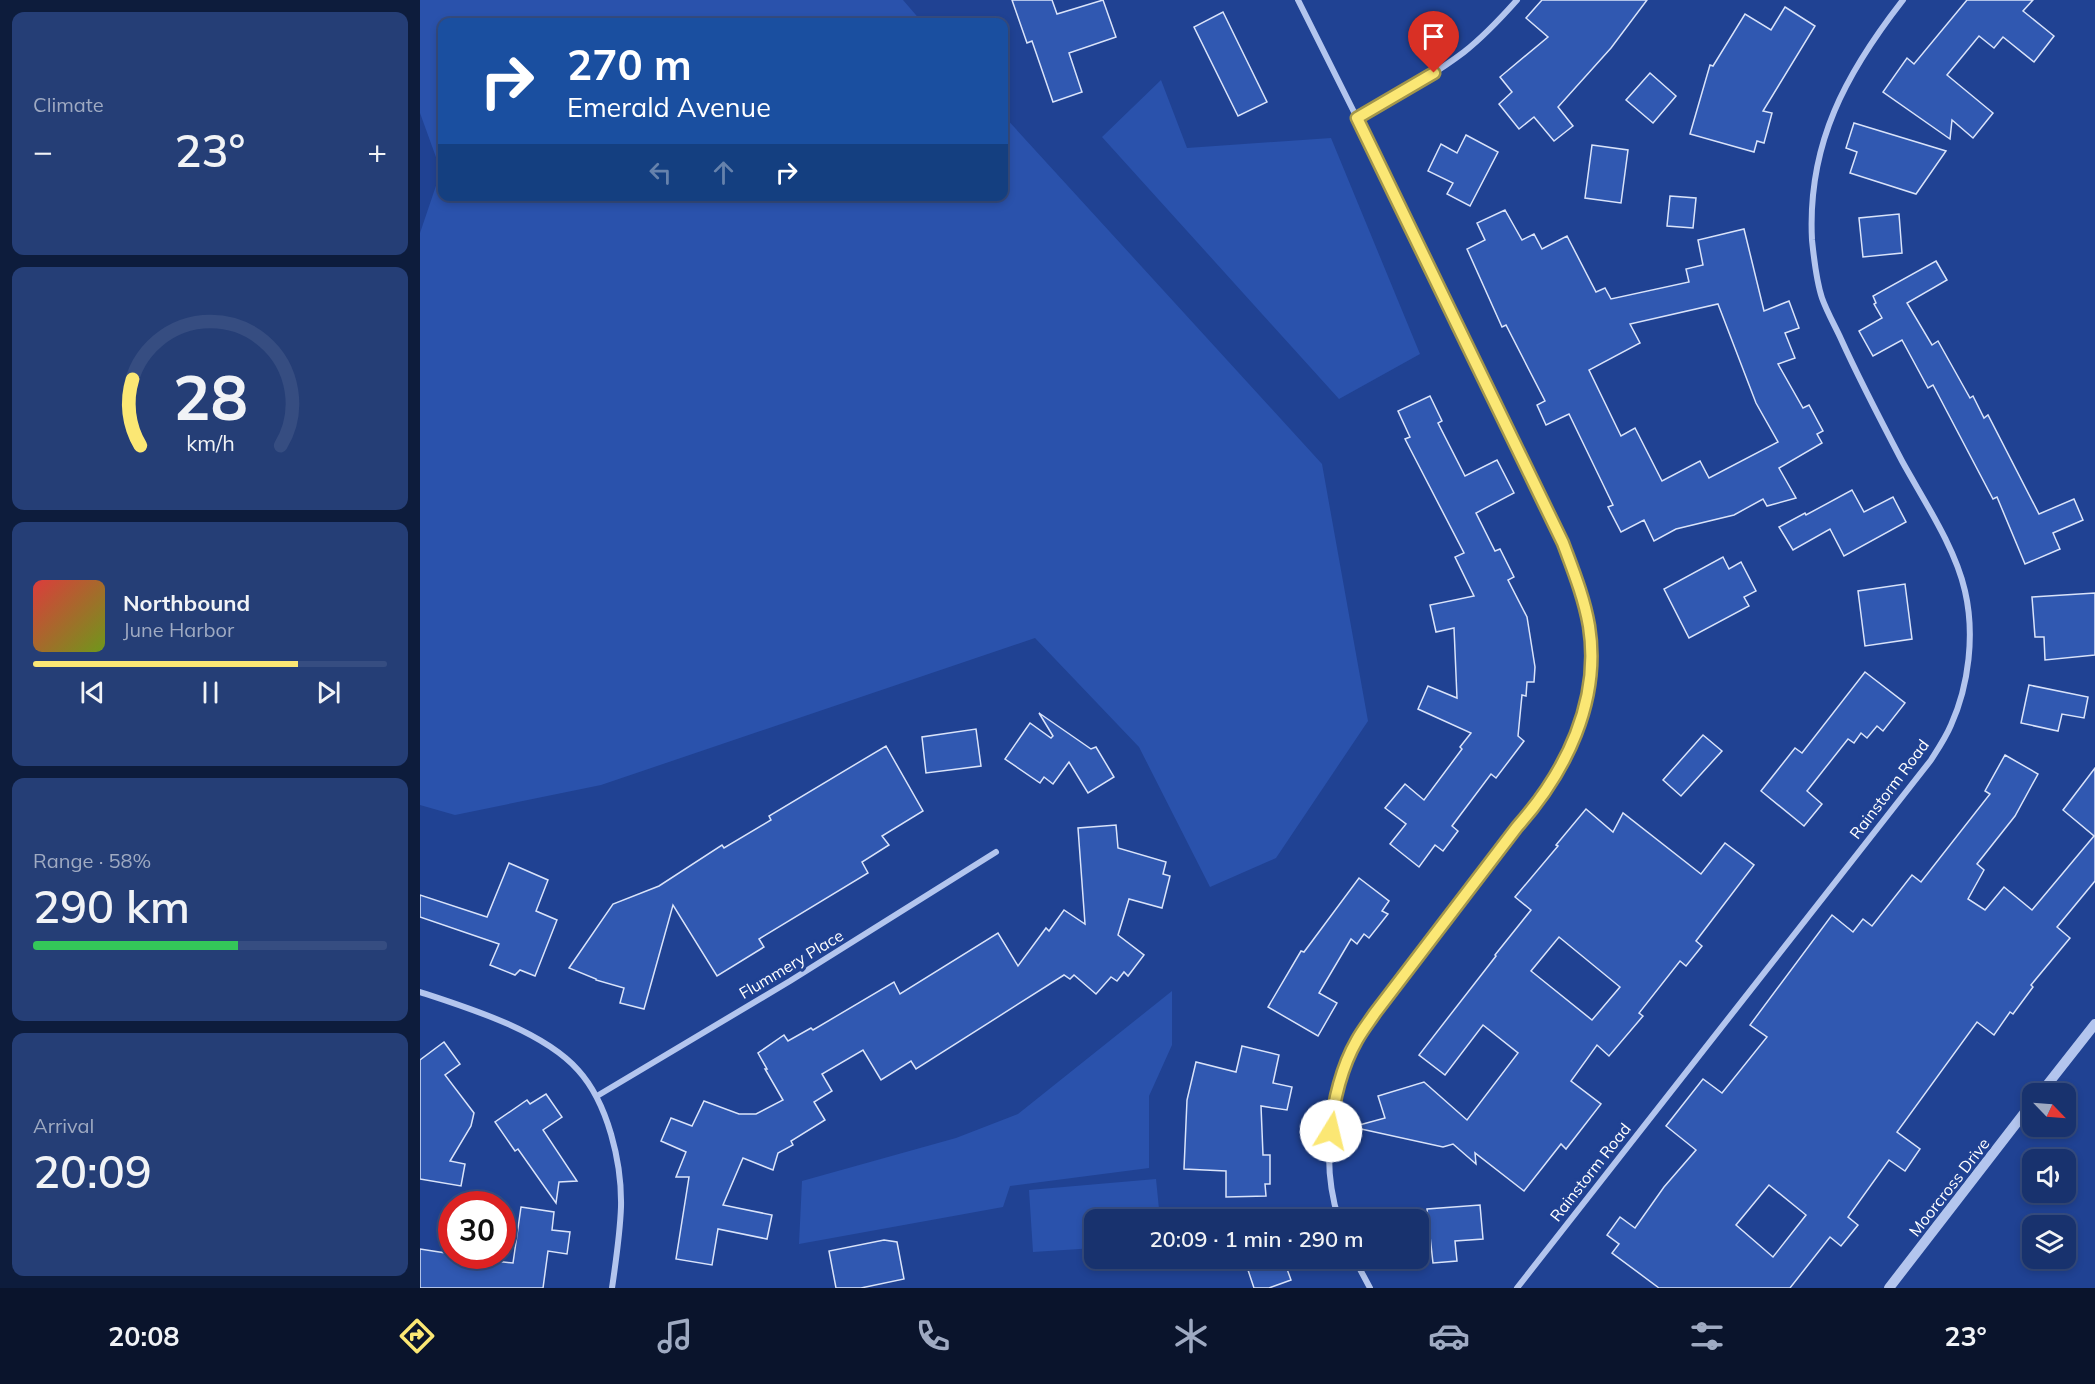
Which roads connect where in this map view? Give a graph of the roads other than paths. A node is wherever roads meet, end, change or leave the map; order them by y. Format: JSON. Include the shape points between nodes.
{"nodes":[{"id":1,"x":1298,"y":0,"type":"edge"},
{"id":2,"x":1517,"y":0,"type":"edge"},
{"id":3,"x":1903,"y":0,"type":"edge"},
{"id":4,"x":1357,"y":118,"type":"junction"},
{"id":5,"x":996,"y":852,"type":"dead end"},
{"id":6,"x":420,"y":992,"type":"edge"},
{"id":7,"x":2095,"y":1024,"type":"edge"},
{"id":8,"x":2049,"y":1083,"type":"edge"},
{"id":9,"x":597,"y":1096,"type":"junction"},
{"id":10,"x":2022,"y":1117,"type":"edge"},
{"id":11,"x":1335,"y":1209,"type":"edge"},
{"id":12,"x":1360,"y":1269,"type":"edge"},
{"id":13,"x":612,"y":1288,"type":"edge"},
{"id":14,"x":1370,"y":1288,"type":"edge"},
{"id":15,"x":1517,"y":1288,"type":"edge"},
{"id":16,"x":1889,"y":1288,"type":"edge"}],
"edges":[{"from":1,"to":4,"type":"street"},
{"from":2,"to":4,"type":"street","via":[[1465,51]]},
{"from":3,"to":15,"type":"street","name":"Rainstorm Road","via":[[1851,73],[1821,146],[1811,219],[1814,259],[1821,297],[1959,571],[1970,629],[1962,695],[1931,760]]},
{"from":4,"to":11,"type":"street","via":[[1563,543],[1584,604],[1591,663],[1590,687],[1582,714],[1557,776],[1356,1041],[1332,1114],[1329,1163]]},
{"from":5,"to":9,"type":"street","name":"Flummery Place"},
{"from":6,"to":9,"type":"street","via":[[542,1042],[578,1070]]},
{"from":7,"to":8,"type":"street"},
{"from":9,"to":13,"type":"street","via":[[609,1129],[619,1178],[621,1205]]},
{"from":10,"to":16,"type":"street","name":"Moorcross Drive"},
{"from":12,"to":14,"type":"street"}]}
